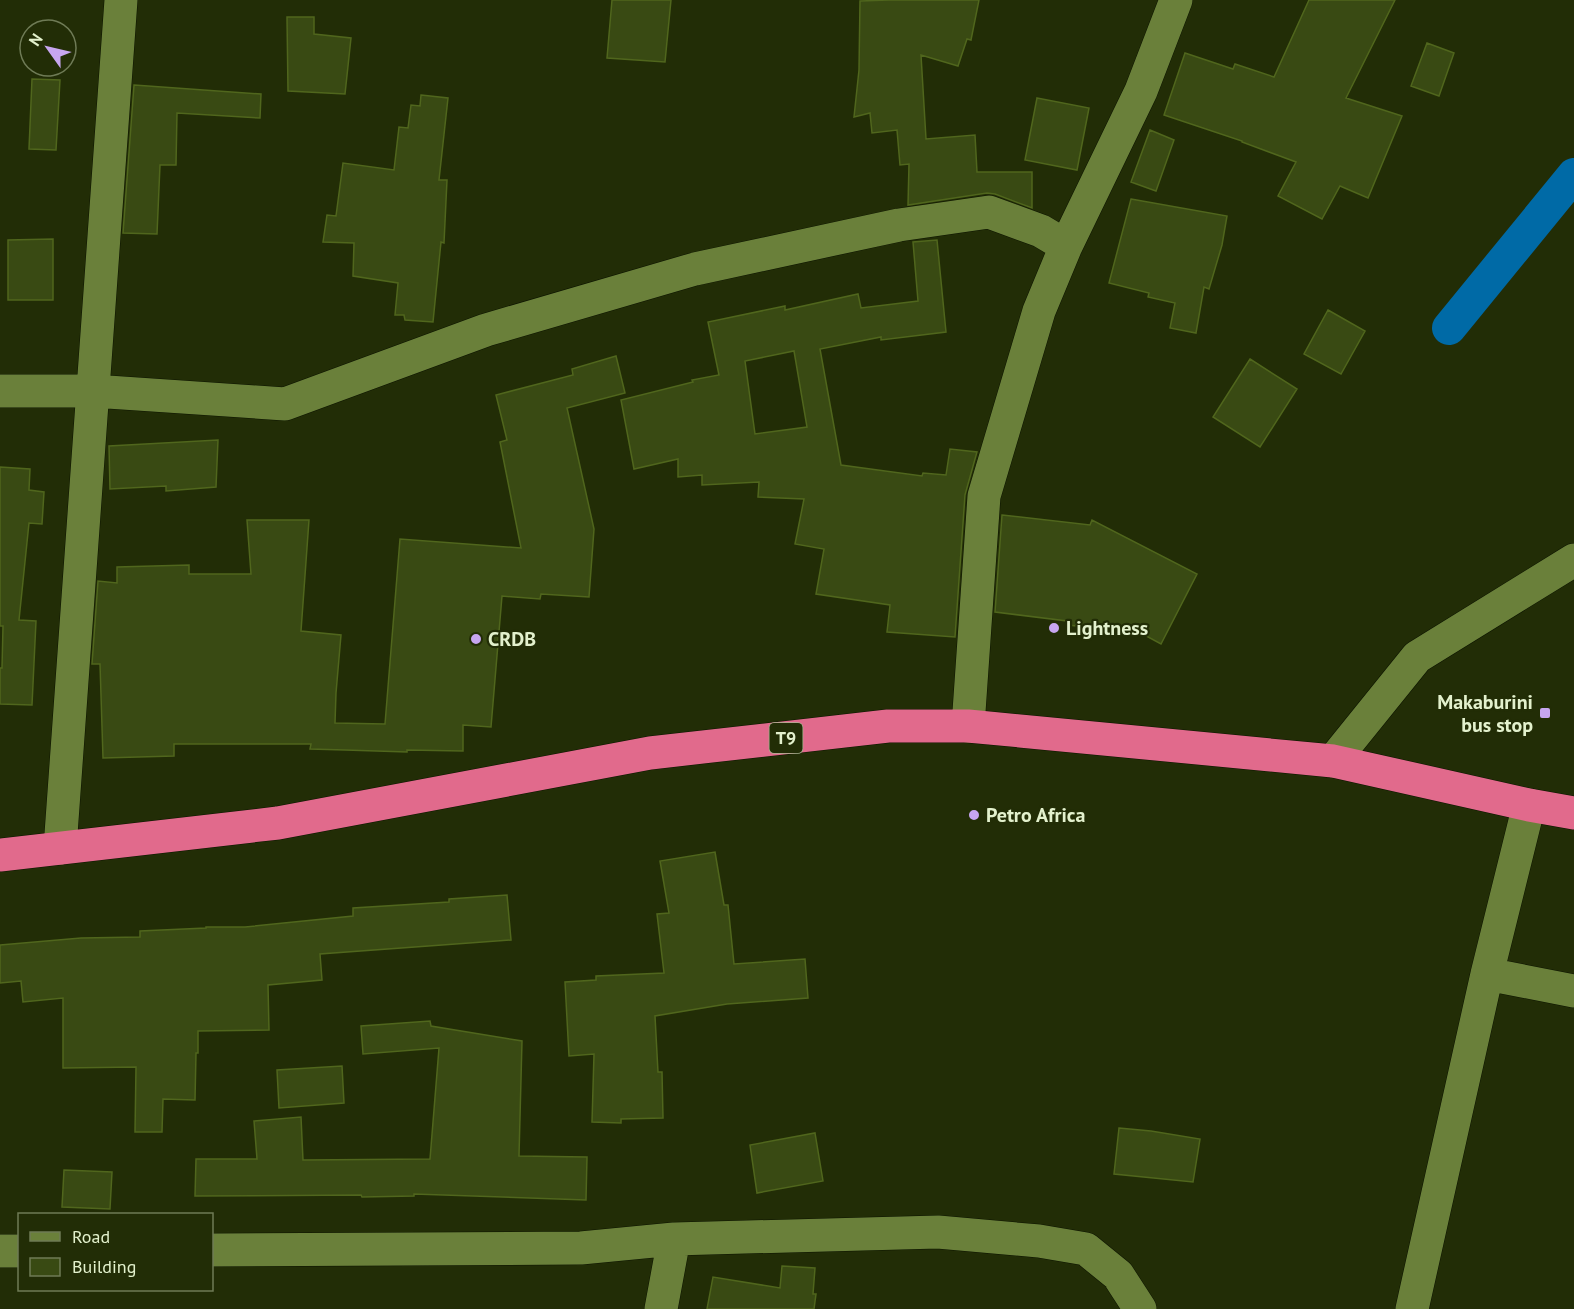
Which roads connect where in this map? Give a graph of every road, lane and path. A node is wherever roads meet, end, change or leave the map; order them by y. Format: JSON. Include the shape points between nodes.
{"nodes":[{"id":1,"x":121,"y":0,"type":"edge"},
{"id":2,"x":1176,"y":0,"type":"edge"},
{"id":3,"x":1066,"y":246,"type":"junction"},
{"id":4,"x":0,"y":391,"type":"edge"},
{"id":5,"x":93,"y":391,"type":"junction"},
{"id":6,"x":1574,"y":560,"type":"edge"},
{"id":7,"x":968,"y":726,"type":"junction"},
{"id":8,"x":1333,"y":761,"type":"junction"},
{"id":9,"x":1529,"y":805,"type":"junction"},
{"id":10,"x":1574,"y":813,"type":"edge"},
{"id":11,"x":60,"y":848,"type":"junction"},
{"id":12,"x":0,"y":855,"type":"edge"},
{"id":13,"x":1487,"y":974,"type":"junction"},
{"id":14,"x":1574,"y":991,"type":"edge"},
{"id":15,"x":674,"y":1239,"type":"junction"},
{"id":16,"x":213,"y":1250,"type":"edge"},
{"id":17,"x":0,"y":1251,"type":"edge"},
{"id":18,"x":18,"y":1251,"type":"edge"},
{"id":19,"x":661,"y":1309,"type":"edge"},
{"id":20,"x":1140,"y":1309,"type":"edge"},
{"id":21,"x":1412,"y":1309,"type":"edge"}],
"edges":[{"from":1,"to":5,"type":"street"},
{"from":2,"to":3,"type":"street","via":[[1141,91]]},
{"from":3,"to":5,"type":"street","via":[[1041,231],[989,212],[978,213],[899,225],[694,268],[486,330],[285,404]]},
{"from":3,"to":7,"type":"street","via":[[1039,311],[984,496]]},
{"from":4,"to":5,"type":"street"},
{"from":5,"to":11,"type":"street"},
{"from":6,"to":8,"type":"street","via":[[1417,657]]},
{"from":7,"to":8,"type":"highway","number":"T9"},
{"from":7,"to":11,"type":"highway","number":"T9","via":[[888,726],[650,753],[278,823]]},
{"from":8,"to":9,"type":"highway","number":"T9"},
{"from":9,"to":10,"type":"highway","number":"T9"},
{"from":9,"to":13,"type":"street"},
{"from":11,"to":12,"type":"highway","number":"T9"},
{"from":13,"to":14,"type":"street"},
{"from":13,"to":21,"type":"street"},
{"from":15,"to":16,"type":"street","via":[[581,1248]]},
{"from":15,"to":19,"type":"street"},
{"from":15,"to":20,"type":"street","via":[[938,1232],[1039,1241],[1086,1249],[1118,1275]]},
{"from":17,"to":18,"type":"street"}]}
